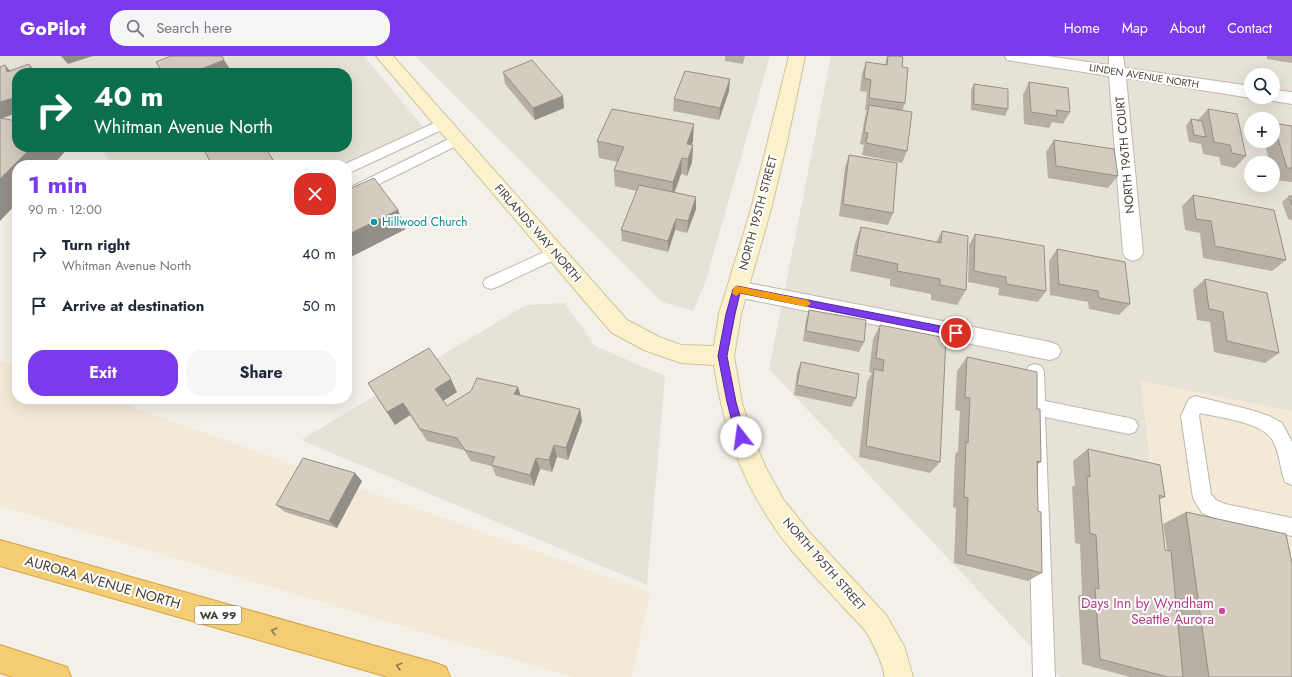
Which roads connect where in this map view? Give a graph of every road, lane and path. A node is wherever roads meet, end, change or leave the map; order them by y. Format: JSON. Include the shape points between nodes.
{"nodes":[{"id":1,"x":384,"y":56,"type":"edge"},
{"id":2,"x":796,"y":56,"type":"edge"},
{"id":3,"x":1013,"y":56,"type":"edge"},
{"id":4,"x":1116,"y":64,"type":"edge"},
{"id":5,"x":1244,"y":91,"type":"edge"},
{"id":6,"x":1280,"y":97,"type":"edge"},
{"id":7,"x":1292,"y":98,"type":"edge"},
{"id":8,"x":443,"y":124,"type":"junction"},
{"id":9,"x":457,"y":140,"type":"junction"},
{"id":10,"x":352,"y":167,"type":"edge"},
{"id":11,"x":352,"y":193,"type":"edge"},
{"id":12,"x":555,"y":253,"type":"junction"},
{"id":13,"x":1133,"y":253,"type":"dead end"},
{"id":14,"x":491,"y":284,"type":"dead end"},
{"id":15,"x":737,"y":289,"type":"junction"},
{"id":16,"x":1050,"y":351,"type":"dead end"},
{"id":17,"x":723,"y":356,"type":"junction"},
{"id":18,"x":1035,"y":371,"type":"edge"},
{"id":19,"x":1037,"y":407,"type":"junction"},
{"id":20,"x":1129,"y":426,"type":"dead end"},
{"id":21,"x":1292,"y":476,"type":"edge"},
{"id":22,"x":1292,"y":527,"type":"edge"},
{"id":23,"x":0,"y":553,"type":"edge"},
{"id":24,"x":0,"y":659,"type":"edge"},
{"id":25,"x":58,"y":677,"type":"edge"},
{"id":26,"x":436,"y":677,"type":"edge"},
{"id":27,"x":899,"y":677,"type":"edge"},
{"id":28,"x":1044,"y":677,"type":"edge"}],
"edges":[{"from":1,"to":8,"type":"street","name":"FIRLANDS WAY NORTH"},
{"from":2,"to":15,"type":"street","name":"NORTH 195TH STREET","via":[[778,142]]},
{"from":3,"to":4,"type":"street","name":"LINDEN AVENUE NORTH"},
{"from":4,"to":5,"type":"street","name":"LINDEN AVENUE NORTH"},
{"from":4,"to":13,"type":"street","name":"NORTH 196TH COURT"},
{"from":6,"to":7,"type":"street"},
{"from":8,"to":9,"type":"street","name":"FIRLANDS WAY NORTH"},
{"from":8,"to":10,"type":"lane"},
{"from":9,"to":11,"type":"lane"},
{"from":9,"to":12,"type":"street","name":"FIRLANDS WAY NORTH"},
{"from":12,"to":14,"type":"lane"},
{"from":12,"to":17,"type":"street","name":"FIRLANDS WAY NORTH","via":[[619,326],[652,344],[680,354]]},
{"from":15,"to":16,"type":"street"},
{"from":15,"to":17,"type":"street","name":"NORTH 195TH STREET"},
{"from":17,"to":27,"type":"street","name":"NORTH 195TH STREET","via":[[737,423],[755,472],[774,507],[802,543],[877,624],[894,656]]},
{"from":18,"to":19,"type":"lane"},
{"from":19,"to":20,"type":"lane"},
{"from":19,"to":28,"type":"lane"},
{"from":21,"to":22,"type":"lane","via":[[1284,444],[1275,427],[1195,404],[1190,416],[1202,498],[1209,507],[1225,513]]},
{"from":26,"to":23,"type":"highway","name":"AURORA AVENUE NORTH","number":"WA 99","one_way":true},
{"from":24,"to":25,"type":"highway"}]}
